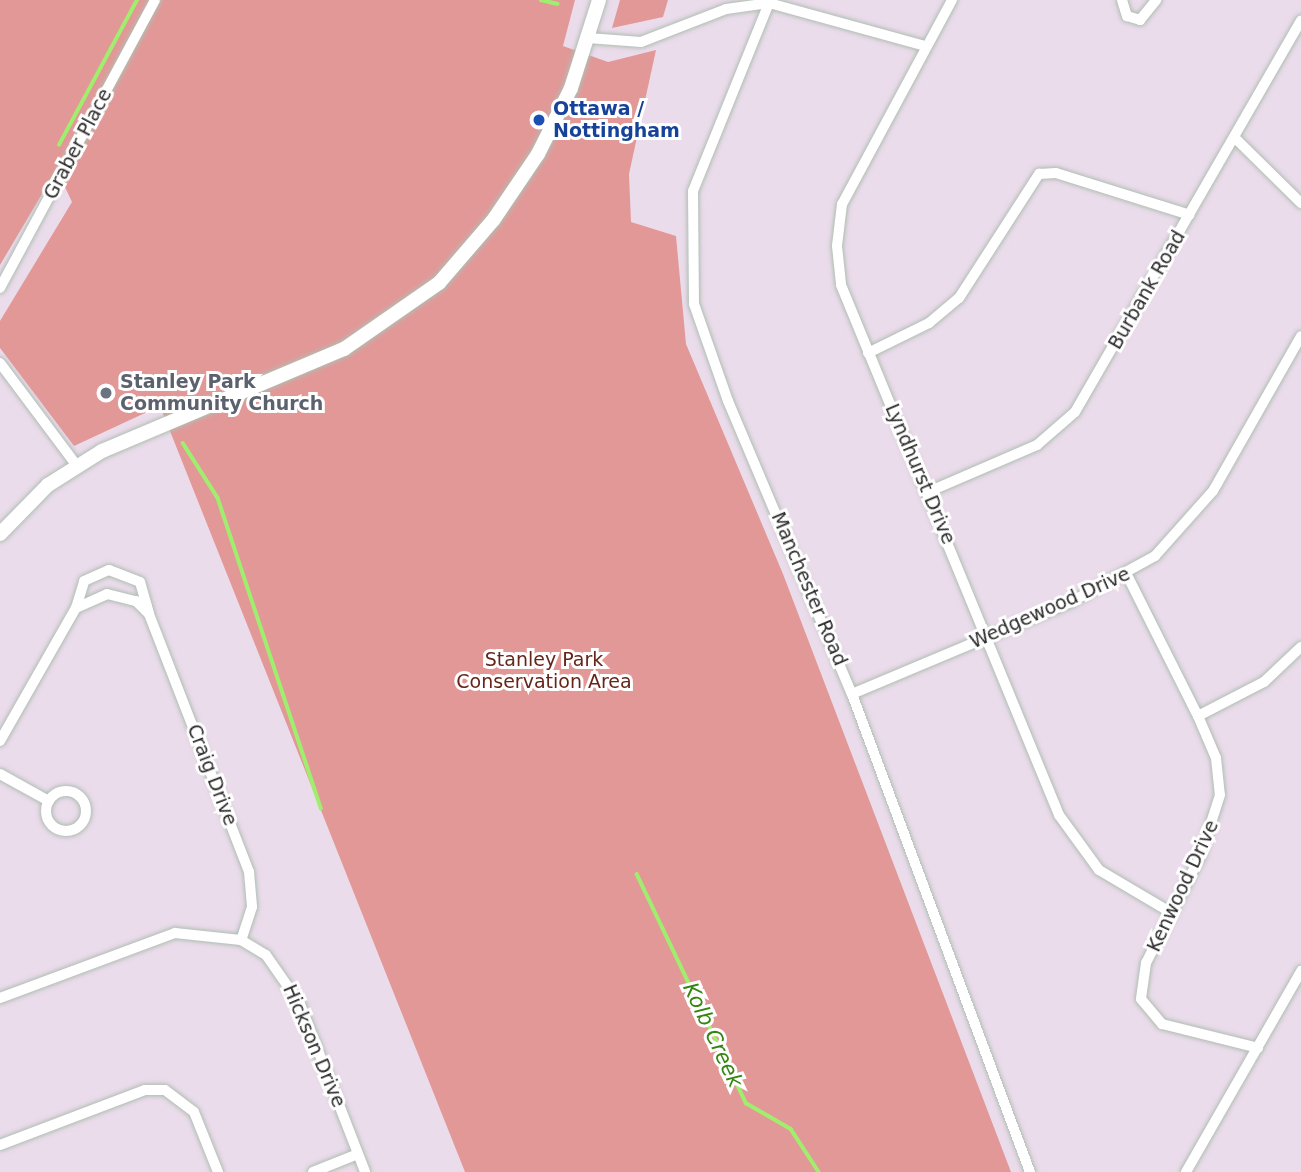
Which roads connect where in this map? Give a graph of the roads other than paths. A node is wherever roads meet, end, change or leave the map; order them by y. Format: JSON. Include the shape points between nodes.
{"nodes":[{"id":1,"x":155,"y":0,"type":"edge"},
{"id":2,"x":599,"y":0,"type":"edge"},
{"id":3,"x":952,"y":0,"type":"edge"},
{"id":4,"x":1122,"y":0,"type":"edge"},
{"id":5,"x":1156,"y":0,"type":"edge"},
{"id":6,"x":769,"y":3,"type":"junction"},
{"id":7,"x":1301,"y":21,"type":"edge"},
{"id":8,"x":588,"y":37,"type":"junction"},
{"id":9,"x":926,"y":46,"type":"junction"},
{"id":10,"x":1235,"y":138,"type":"junction"},
{"id":11,"x":1301,"y":202,"type":"edge"},
{"id":12,"x":1190,"y":215,"type":"junction"},
{"id":13,"x":0,"y":288,"type":"edge"},
{"id":14,"x":1301,"y":336,"type":"edge"},
{"id":15,"x":868,"y":353,"type":"junction"},
{"id":16,"x":0,"y":363,"type":"edge"},
{"id":17,"x":76,"y":466,"type":"junction"},
{"id":18,"x":928,"y":492,"type":"junction"},
{"id":19,"x":0,"y":534,"type":"edge"},
{"id":20,"x":1127,"y":575,"type":"junction"},
{"id":21,"x":76,"y":608,"type":"junction"},
{"id":22,"x":149,"y":614,"type":"junction"},
{"id":23,"x":989,"y":636,"type":"junction"},
{"id":24,"x":1301,"y":647,"type":"edge"},
{"id":25,"x":852,"y":694,"type":"junction"},
{"id":26,"x":1198,"y":716,"type":"junction"},
{"id":27,"x":0,"y":740,"type":"edge"},
{"id":28,"x":0,"y":774,"type":"edge"},
{"id":29,"x":49,"y":801,"type":"dead end"},
{"id":30,"x":1170,"y":912,"type":"junction"},
{"id":31,"x":242,"y":940,"type":"junction"},
{"id":32,"x":1301,"y":971,"type":"edge"},
{"id":33,"x":0,"y":999,"type":"edge"},
{"id":34,"x":1258,"y":1048,"type":"junction"},
{"id":35,"x":0,"y":1145,"type":"edge"},
{"id":36,"x":358,"y":1154,"type":"junction"},
{"id":37,"x":218,"y":1172,"type":"edge"},
{"id":38,"x":313,"y":1172,"type":"edge"},
{"id":39,"x":365,"y":1172,"type":"edge"},
{"id":40,"x":1030,"y":1172,"type":"edge"},
{"id":41,"x":1186,"y":1172,"type":"edge"}],
"edges":[{"from":1,"to":13,"type":"street","name":"Graber Place"},
{"from":2,"to":8,"type":"main road"},
{"from":3,"to":9,"type":"street","name":"Lyndhurst Drive"},
{"from":4,"to":5,"type":"street","via":[[1127,16],[1140,20]]},
{"from":6,"to":8,"type":"street","via":[[726,9],[641,42]]},
{"from":6,"to":9,"type":"street"},
{"from":6,"to":25,"type":"street","name":"Manchester Road","via":[[693,191],[694,304],[728,401]]},
{"from":7,"to":10,"type":"street","name":"Burbank Road"},
{"from":8,"to":17,"type":"main road","via":[[538,154],[439,283],[344,349]]},
{"from":9,"to":15,"type":"street","name":"Lyndhurst Drive","via":[[853,177],[838,225],[845,299]]},
{"from":10,"to":11,"type":"street"},
{"from":10,"to":12,"type":"street","name":"Burbank Road"},
{"from":12,"to":15,"type":"street","via":[[1056,173],[1039,174],[959,298],[929,323]]},
{"from":12,"to":18,"type":"street","name":"Burbank Road","via":[[1068,422],[1037,446]]},
{"from":14,"to":20,"type":"street","name":"Wedgewood Drive","via":[[1213,491],[1186,527]]},
{"from":15,"to":18,"type":"street","name":"Lyndhurst Drive"},
{"from":16,"to":17,"type":"street"},
{"from":17,"to":19,"type":"main road"},
{"from":18,"to":23,"type":"street","name":"Lyndhurst Drive"},
{"from":20,"to":23,"type":"street","name":"Wedgewood Drive"},
{"from":20,"to":26,"type":"street","name":"Kenwood Drive"},
{"from":21,"to":22,"type":"street","via":[[107,594],[136,601]]},
{"from":21,"to":22,"type":"street","name":"Craig Drive","via":[[84,581],[109,570],[141,582]]},
{"from":21,"to":27,"type":"street","name":"Craig Drive"},
{"from":22,"to":31,"type":"street","name":"Craig Drive","via":[[250,872],[252,907]]},
{"from":23,"to":25,"type":"street","name":"Wedgewood Drive"},
{"from":23,"to":30,"type":"street","name":"Lyndhurst Drive","via":[[1071,839],[1106,875]]},
{"from":24,"to":26,"type":"street","via":[[1264,682]]},
{"from":25,"to":40,"type":"street","name":"Manchester Road"},
{"from":26,"to":30,"type":"street","name":"Kenwood Drive","via":[[1216,758],[1220,795],[1212,829]]},
{"from":28,"to":29,"type":"street"},
{"from":30,"to":34,"type":"street","name":"Kenwood Drive","via":[[1141,978],[1144,1009],[1163,1024]]},
{"from":31,"to":33,"type":"street","via":[[175,933]]},
{"from":31,"to":36,"type":"street","name":"Hickson Drive","via":[[266,955],[296,995]]},
{"from":32,"to":34,"type":"street"},
{"from":34,"to":41,"type":"street"},
{"from":35,"to":37,"type":"street","via":[[145,1090],[165,1090],[194,1112]]},
{"from":36,"to":38,"type":"street"},
{"from":36,"to":39,"type":"street","name":"Hickson Drive"}]}
